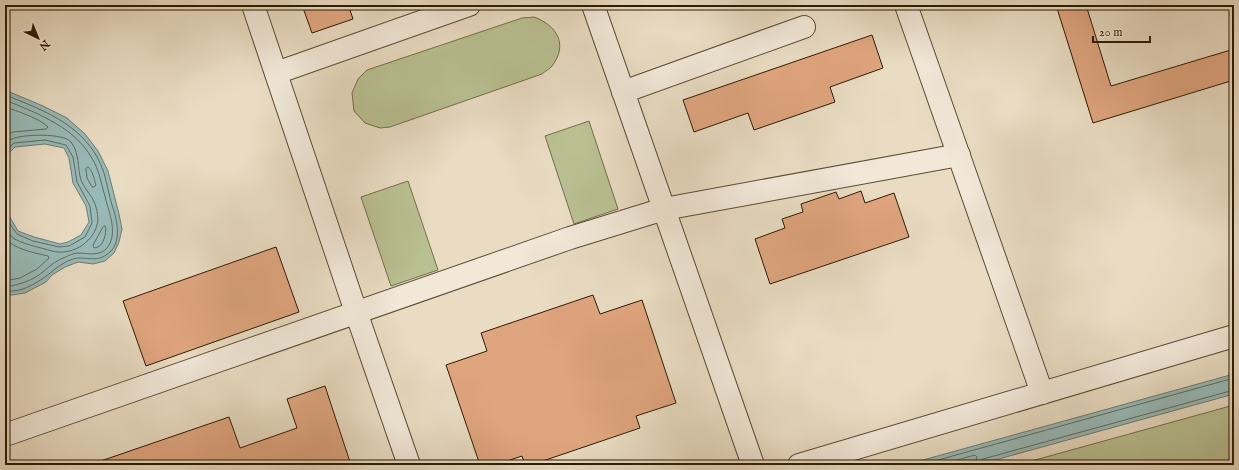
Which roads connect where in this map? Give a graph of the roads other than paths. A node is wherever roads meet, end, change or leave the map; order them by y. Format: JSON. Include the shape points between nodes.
{"nodes":[{"id":1,"x":253,"y":5,"type":"edge"},
{"id":2,"x":469,"y":5,"type":"edge"},
{"id":3,"x":593,"y":5,"type":"edge"},
{"id":4,"x":906,"y":5,"type":"edge"},
{"id":5,"x":804,"y":27,"type":"dead end"},
{"id":6,"x":276,"y":73,"type":"junction"},
{"id":7,"x":623,"y":92,"type":"junction"},
{"id":8,"x":959,"y":155,"type":"junction"},
{"id":9,"x":664,"y":209,"type":"junction"},
{"id":10,"x":356,"y":312,"type":"junction"},
{"id":11,"x":1234,"y":336,"type":"edge"},
{"id":12,"x":1042,"y":393,"type":"junction"},
{"id":13,"x":5,"y":435,"type":"edge"},
{"id":14,"x":409,"y":465,"type":"edge"},
{"id":15,"x":753,"y":465,"type":"edge"},
{"id":16,"x":799,"y":465,"type":"edge"}],
"edges":[{"from":1,"to":6,"type":"street"},
{"from":2,"to":6,"type":"street"},
{"from":3,"to":7,"type":"street"},
{"from":4,"to":8,"type":"street"},
{"from":5,"to":7,"type":"street"},
{"from":6,"to":10,"type":"street"},
{"from":7,"to":9,"type":"street"},
{"from":8,"to":9,"type":"street"},
{"from":8,"to":12,"type":"street"},
{"from":9,"to":10,"type":"street","via":[[570,238]]},
{"from":9,"to":15,"type":"street"},
{"from":10,"to":13,"type":"street"},
{"from":10,"to":14,"type":"street"},
{"from":11,"to":12,"type":"street"},
{"from":12,"to":16,"type":"street"}]}
